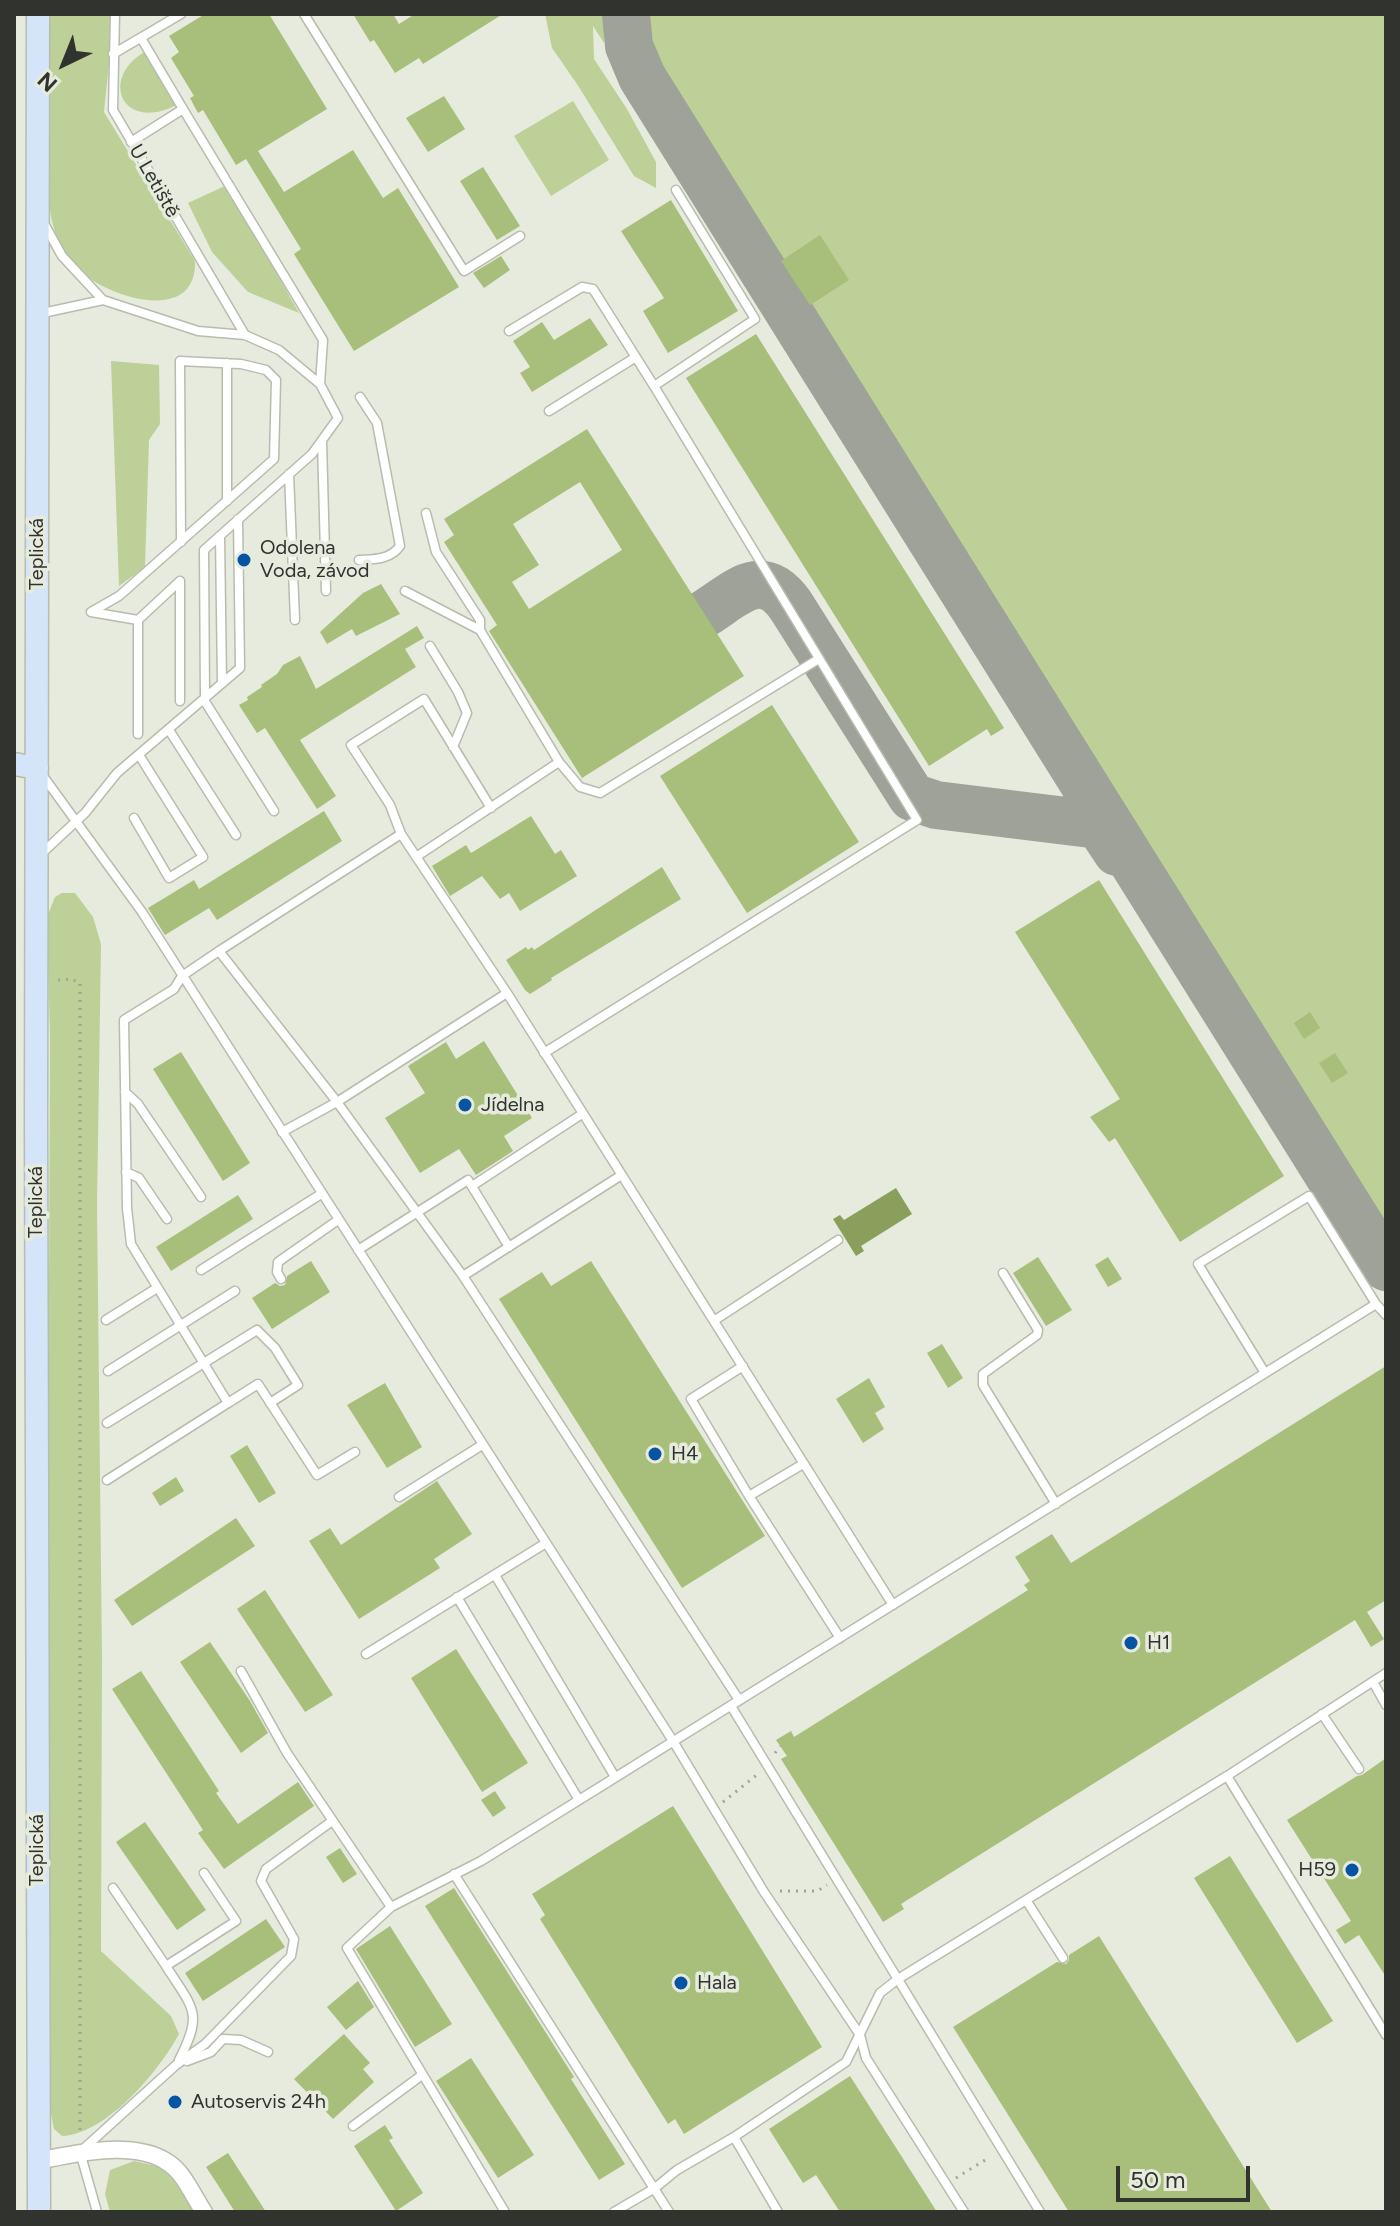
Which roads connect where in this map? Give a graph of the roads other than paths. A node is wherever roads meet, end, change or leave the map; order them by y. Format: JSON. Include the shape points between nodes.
{"nodes":[{"id":1,"x":38,"y":14,"type":"edge"},
{"id":2,"x":115,"y":14,"type":"edge"},
{"id":3,"x":181,"y":14,"type":"edge"},
{"id":4,"x":304,"y":14,"type":"edge"},
{"id":5,"x":141,"y":38,"type":"junction"},
{"id":6,"x":113,"y":54,"type":"junction"},
{"id":7,"x":183,"y":109,"type":"junction"},
{"id":8,"x":131,"y":142,"type":"junction"},
{"id":9,"x":676,"y":190,"type":"dead end"},
{"id":10,"x":38,"y":201,"type":"junction"},
{"id":11,"x":520,"y":236,"type":"dead end"},
{"id":12,"x":103,"y":300,"type":"junction"},
{"id":13,"x":37,"y":314,"type":"junction"},
{"id":14,"x":509,"y":331,"type":"dead end"},
{"id":15,"x":245,"y":335,"type":"junction"},
{"id":16,"x":636,"y":357,"type":"junction"},
{"id":17,"x":227,"y":363,"type":"junction"},
{"id":18,"x":320,"y":384,"type":"junction"},
{"id":19,"x":654,"y":386,"type":"junction"},
{"id":20,"x":360,"y":397,"type":"dead end"},
{"id":21,"x":549,"y":411,"type":"dead end"},
{"id":22,"x":322,"y":441,"type":"junction"},
{"id":23,"x":289,"y":474,"type":"junction"},
{"id":24,"x":227,"y":501,"type":"junction"},
{"id":25,"x":426,"y":513,"type":"dead end"},
{"id":26,"x":238,"y":519,"type":"junction"},
{"id":27,"x":220,"y":536,"type":"junction"},
{"id":28,"x":181,"y":542,"type":"junction"},
{"id":29,"x":359,"y":560,"type":"dead end"},
{"id":30,"x":326,"y":591,"type":"dead end"},
{"id":31,"x":405,"y":591,"type":"dead end"},
{"id":32,"x":138,"y":620,"type":"junction"},
{"id":33,"x":295,"y":620,"type":"dead end"},
{"id":34,"x":480,"y":630,"type":"junction"},
{"id":35,"x":430,"y":646,"type":"dead end"},
{"id":36,"x":817,"y":660,"type":"junction"},
{"id":37,"x":222,"y":683,"type":"junction"},
{"id":38,"x":205,"y":699,"type":"junction"},
{"id":39,"x":180,"y":701,"type":"dead end"},
{"id":40,"x":169,"y":730,"type":"junction"},
{"id":41,"x":138,"y":734,"type":"dead end"},
{"id":42,"x":453,"y":747,"type":"junction"},
{"id":43,"x":139,"y":755,"type":"junction"},
{"id":44,"x":559,"y":762,"type":"junction"},
{"id":45,"x":14,"y":764,"type":"edge"},
{"id":46,"x":37,"y":768,"type":"junction"},
{"id":47,"x":491,"y":808,"type":"junction"},
{"id":48,"x":274,"y":811,"type":"dead end"},
{"id":49,"x":134,"y":818,"type":"dead end"},
{"id":50,"x":75,"y":823,"type":"junction"},
{"id":51,"x":401,"y":834,"type":"junction"},
{"id":52,"x":236,"y":835,"type":"dead end"},
{"id":53,"x":416,"y":857,"type":"junction"},
{"id":54,"x":37,"y":858,"type":"junction"},
{"id":55,"x":219,"y":951,"type":"junction"},
{"id":56,"x":182,"y":976,"type":"junction"},
{"id":57,"x":507,"y":993,"type":"junction"},
{"id":58,"x":544,"y":1053,"type":"junction"},
{"id":59,"x":125,"y":1092,"type":"junction"},
{"id":60,"x":337,"y":1102,"type":"junction"},
{"id":61,"x":582,"y":1114,"type":"junction"},
{"id":62,"x":282,"y":1132,"type":"junction"},
{"id":63,"x":126,"y":1172,"type":"junction"},
{"id":64,"x":620,"y":1176,"type":"junction"},
{"id":65,"x":472,"y":1186,"type":"junction"},
{"id":66,"x":321,"y":1194,"type":"junction"},
{"id":67,"x":201,"y":1197,"type":"dead end"},
{"id":68,"x":417,"y":1212,"type":"junction"},
{"id":69,"x":167,"y":1219,"type":"dead end"},
{"id":70,"x":338,"y":1220,"type":"junction"},
{"id":71,"x":838,"y":1240,"type":"dead end"},
{"id":72,"x":509,"y":1247,"type":"junction"},
{"id":73,"x":358,"y":1250,"type":"junction"},
{"id":74,"x":201,"y":1270,"type":"dead end"},
{"id":75,"x":1003,"y":1273,"type":"dead end"},
{"id":76,"x":463,"y":1276,"type":"junction"},
{"id":77,"x":281,"y":1279,"type":"dead end"},
{"id":78,"x":157,"y":1288,"type":"junction"},
{"id":79,"x":235,"y":1291,"type":"dead end"},
{"id":80,"x":1376,"y":1304,"type":"junction"},
{"id":81,"x":1386,"y":1315,"type":"edge"},
{"id":82,"x":106,"y":1320,"type":"dead end"},
{"id":83,"x":715,"y":1320,"type":"junction"},
{"id":84,"x":180,"y":1325,"type":"junction"},
{"id":85,"x":203,"y":1363,"type":"junction"},
{"id":86,"x":743,"y":1366,"type":"junction"},
{"id":87,"x":108,"y":1371,"type":"dead end"},
{"id":88,"x":1265,"y":1373,"type":"junction"},
{"id":89,"x":228,"y":1403,"type":"junction"},
{"id":90,"x":270,"y":1403,"type":"junction"},
{"id":91,"x":107,"y":1423,"type":"dead end"},
{"id":92,"x":482,"y":1445,"type":"junction"},
{"id":93,"x":355,"y":1452,"type":"dead end"},
{"id":94,"x":803,"y":1464,"type":"junction"},
{"id":95,"x":107,"y":1480,"type":"dead end"},
{"id":96,"x":749,"y":1496,"type":"junction"},
{"id":97,"x":399,"y":1497,"type":"dead end"},
{"id":98,"x":1056,"y":1504,"type":"junction"},
{"id":99,"x":546,"y":1543,"type":"junction"},
{"id":100,"x":495,"y":1575,"type":"junction"},
{"id":101,"x":457,"y":1597,"type":"junction"},
{"id":102,"x":893,"y":1605,"type":"junction"},
{"id":103,"x":840,"y":1638,"type":"junction"},
{"id":104,"x":366,"y":1654,"type":"dead end"},
{"id":105,"x":241,"y":1671,"type":"dead end"},
{"id":106,"x":1386,"y":1673,"type":"edge"},
{"id":107,"x":1373,"y":1682,"type":"junction"},
{"id":108,"x":735,"y":1703,"type":"junction"},
{"id":109,"x":1386,"y":1705,"type":"edge"},
{"id":110,"x":1322,"y":1714,"type":"junction"},
{"id":111,"x":673,"y":1741,"type":"junction"},
{"id":112,"x":1359,"y":1769,"type":"dead end"},
{"id":113,"x":1227,"y":1776,"type":"junction"},
{"id":114,"x":615,"y":1777,"type":"junction"},
{"id":115,"x":579,"y":1800,"type":"junction"},
{"id":116,"x":328,"y":1824,"type":"dead end"},
{"id":117,"x":204,"y":1873,"type":"dead end"},
{"id":118,"x":454,"y":1874,"type":"junction"},
{"id":119,"x":113,"y":1888,"type":"dead end"},
{"id":120,"x":1026,"y":1900,"type":"junction"},
{"id":121,"x":391,"y":1907,"type":"junction"},
{"id":122,"x":1063,"y":1958,"type":"dead end"},
{"id":123,"x":166,"y":1966,"type":"junction"},
{"id":124,"x":898,"y":1979,"type":"junction"},
{"id":125,"x":860,"y":2035,"type":"junction"},
{"id":126,"x":1386,"y":2035,"type":"edge"},
{"id":127,"x":268,"y":2052,"type":"dead end"},
{"id":128,"x":176,"y":2065,"type":"junction"},
{"id":129,"x":422,"y":2075,"type":"junction"},
{"id":130,"x":353,"y":2126,"type":"dead end"},
{"id":131,"x":734,"y":2137,"type":"junction"},
{"id":132,"x":80,"y":2152,"type":"junction"},
{"id":133,"x":38,"y":2161,"type":"junction"},
{"id":134,"x":655,"y":2188,"type":"junction"},
{"id":135,"x":39,"y":2212,"type":"edge"},
{"id":136,"x":97,"y":2212,"type":"edge"},
{"id":137,"x":204,"y":2212,"type":"edge"},
{"id":138,"x":505,"y":2212,"type":"edge"},
{"id":139,"x":614,"y":2212,"type":"edge"},
{"id":140,"x":669,"y":2212,"type":"edge"},
{"id":141,"x":778,"y":2212,"type":"edge"},
{"id":142,"x":964,"y":2212,"type":"edge"},
{"id":143,"x":1040,"y":2212,"type":"edge"}],
"edges":[{"from":1,"to":10,"type":"main road","name":"Teplická"},
{"from":2,"to":6,"type":"lane","name":"U Letiště"},
{"from":3,"to":5,"type":"lane"},
{"from":4,"to":11,"type":"lane","via":[[464,271]]},
{"from":5,"to":6,"type":"lane"},
{"from":5,"to":7,"type":"lane"},
{"from":6,"to":8,"type":"lane","name":"U Letiště","via":[[113,110]]},
{"from":7,"to":8,"type":"lane"},
{"from":7,"to":18,"type":"lane","via":[[323,340]]},
{"from":8,"to":15,"type":"lane","name":"U Letiště"},
{"from":9,"to":19,"type":"lane","via":[[755,319]]},
{"from":10,"to":12,"type":"lane","via":[[62,256]]},
{"from":10,"to":13,"type":"main road","name":"Teplická"},
{"from":12,"to":13,"type":"lane"},
{"from":12,"to":15,"type":"lane","via":[[198,331]]},
{"from":13,"to":46,"type":"main road","name":"Teplická"},
{"from":14,"to":16,"type":"lane","via":[[582,287],[593,289]]},
{"from":15,"to":18,"type":"lane","via":[[279,350]]},
{"from":16,"to":19,"type":"lane"},
{"from":16,"to":21,"type":"lane"},
{"from":17,"to":24,"type":"lane"},
{"from":17,"to":24,"type":"lane","via":[[266,370],[276,380],[274,459]]},
{"from":17,"to":28,"type":"lane","via":[[180,361]]},
{"from":18,"to":22,"type":"lane","via":[[338,418]]},
{"from":19,"to":36,"type":"lane"},
{"from":20,"to":29,"type":"lane","via":[[377,423],[400,546],[380,559]]},
{"from":22,"to":23,"type":"lane"},
{"from":22,"to":30,"type":"lane"},
{"from":23,"to":26,"type":"lane"},
{"from":23,"to":33,"type":"lane"},
{"from":24,"to":28,"type":"lane"},
{"from":25,"to":34,"type":"lane","via":[[436,552],[480,620]]},
{"from":26,"to":27,"type":"lane"},
{"from":26,"to":37,"type":"lane","via":[[240,668]]},
{"from":27,"to":37,"type":"lane"},
{"from":27,"to":38,"type":"lane","via":[[204,550]]},
{"from":28,"to":32,"type":"lane","via":[[119,596],[91,612]]},
{"from":31,"to":34,"type":"lane"},
{"from":32,"to":39,"type":"lane","via":[[180,581]]},
{"from":32,"to":41,"type":"lane"},
{"from":34,"to":44,"type":"lane"},
{"from":35,"to":42,"type":"lane","via":[[467,713]]},
{"from":36,"to":44,"type":"lane","via":[[600,793],[580,787]]},
{"from":36,"to":58,"type":"lane","via":[[917,820]]},
{"from":37,"to":38,"type":"lane"},
{"from":38,"to":40,"type":"lane"},
{"from":38,"to":48,"type":"lane"},
{"from":40,"to":43,"type":"lane"},
{"from":40,"to":52,"type":"lane"},
{"from":42,"to":47,"type":"lane"},
{"from":42,"to":51,"type":"lane","via":[[424,699],[351,745],[390,805]]},
{"from":43,"to":49,"type":"lane","via":[[203,857],[169,878]]},
{"from":43,"to":50,"type":"lane"},
{"from":44,"to":47,"type":"lane"},
{"from":45,"to":46,"type":"main road"},
{"from":46,"to":50,"type":"lane"},
{"from":46,"to":54,"type":"main road","name":"Teplická"},
{"from":47,"to":53,"type":"lane"},
{"from":50,"to":54,"type":"lane"},
{"from":50,"to":56,"type":"lane"},
{"from":51,"to":53,"type":"lane"},
{"from":51,"to":55,"type":"lane"},
{"from":53,"to":57,"type":"lane"},
{"from":54,"to":133,"type":"main road","name":"Teplická"},
{"from":55,"to":56,"type":"lane"},
{"from":55,"to":60,"type":"lane"},
{"from":56,"to":59,"type":"lane","via":[[174,989],[124,1020]]},
{"from":56,"to":62,"type":"lane"},
{"from":57,"to":58,"type":"lane"},
{"from":57,"to":60,"type":"lane"},
{"from":58,"to":61,"type":"lane"},
{"from":59,"to":63,"type":"lane"},
{"from":59,"to":67,"type":"lane"},
{"from":60,"to":62,"type":"lane"},
{"from":60,"to":68,"type":"lane"},
{"from":61,"to":64,"type":"lane"},
{"from":61,"to":65,"type":"lane"},
{"from":62,"to":66,"type":"lane"},
{"from":63,"to":69,"type":"lane","via":[[139,1178]]},
{"from":63,"to":78,"type":"lane","via":[[131,1244]]},
{"from":64,"to":72,"type":"lane"},
{"from":64,"to":83,"type":"lane"},
{"from":65,"to":68,"type":"lane","via":[[468,1180]]},
{"from":65,"to":72,"type":"lane"},
{"from":66,"to":70,"type":"lane"},
{"from":66,"to":74,"type":"lane"},
{"from":68,"to":73,"type":"lane"},
{"from":68,"to":76,"type":"lane"},
{"from":70,"to":73,"type":"lane"},
{"from":70,"to":77,"type":"lane","via":[[278,1262]]},
{"from":71,"to":83,"type":"lane"},
{"from":72,"to":76,"type":"lane"},
{"from":73,"to":92,"type":"lane"},
{"from":75,"to":98,"type":"lane","via":[[1038,1330],[983,1374],[983,1385]]},
{"from":76,"to":108,"type":"lane"},
{"from":78,"to":82,"type":"lane"},
{"from":78,"to":84,"type":"lane"},
{"from":79,"to":84,"type":"lane"},
{"from":80,"to":81,"type":"lane"},
{"from":80,"to":88,"type":"lane"},
{"from":80,"to":88,"type":"lane","via":[[1309,1196],[1198,1264]]},
{"from":83,"to":86,"type":"lane"},
{"from":84,"to":85,"type":"lane"},
{"from":84,"to":87,"type":"lane"},
{"from":85,"to":89,"type":"lane"},
{"from":85,"to":90,"type":"lane","via":[[257,1330],[298,1385]]},
{"from":85,"to":91,"type":"lane"},
{"from":86,"to":94,"type":"lane"},
{"from":86,"to":96,"type":"lane","via":[[691,1399]]},
{"from":88,"to":98,"type":"lane"},
{"from":89,"to":90,"type":"lane","via":[[258,1384]]},
{"from":89,"to":95,"type":"lane"},
{"from":90,"to":93,"type":"lane","via":[[317,1475]]},
{"from":92,"to":97,"type":"lane"},
{"from":92,"to":99,"type":"lane"},
{"from":94,"to":96,"type":"lane"},
{"from":94,"to":102,"type":"lane"},
{"from":96,"to":103,"type":"lane"},
{"from":98,"to":102,"type":"lane"},
{"from":99,"to":100,"type":"lane"},
{"from":99,"to":111,"type":"lane"},
{"from":100,"to":101,"type":"lane"},
{"from":100,"to":114,"type":"lane"},
{"from":101,"to":104,"type":"lane"},
{"from":101,"to":115,"type":"lane"},
{"from":102,"to":103,"type":"lane"},
{"from":103,"to":108,"type":"lane"},
{"from":105,"to":121,"type":"lane","via":[[287,1753]]},
{"from":106,"to":107,"type":"lane"},
{"from":107,"to":109,"type":"lane"},
{"from":107,"to":110,"type":"lane"},
{"from":108,"to":111,"type":"lane"},
{"from":108,"to":124,"type":"lane"},
{"from":110,"to":112,"type":"lane"},
{"from":110,"to":113,"type":"lane"},
{"from":111,"to":114,"type":"lane"},
{"from":111,"to":125,"type":"lane","via":[[764,1892]]},
{"from":113,"to":120,"type":"lane"},
{"from":113,"to":126,"type":"lane"},
{"from":114,"to":115,"type":"lane"},
{"from":115,"to":118,"type":"lane"},
{"from":116,"to":128,"type":"lane","via":[[266,1869],[261,1881],[294,1939],[291,1956],[205,2044]]},
{"from":117,"to":123,"type":"lane","via":[[236,1921]]},
{"from":118,"to":121,"type":"lane"},
{"from":118,"to":134,"type":"lane"},
{"from":119,"to":123,"type":"lane"},
{"from":120,"to":122,"type":"lane"},
{"from":120,"to":124,"type":"lane"},
{"from":121,"to":129,"type":"lane","via":[[347,1948]]},
{"from":123,"to":128,"type":"lane","via":[[193,2009],[193,2033]]},
{"from":124,"to":125,"type":"lane","via":[[880,1993]]},
{"from":124,"to":143,"type":"lane"},
{"from":125,"to":131,"type":"lane","via":[[846,2062]]},
{"from":125,"to":142,"type":"lane","via":[[866,2058]]},
{"from":127,"to":128,"type":"lane","via":[[241,2040],[223,2039],[211,2052]]},
{"from":128,"to":132,"type":"lane"},
{"from":129,"to":130,"type":"lane"},
{"from":129,"to":138,"type":"lane"},
{"from":131,"to":134,"type":"lane"},
{"from":131,"to":141,"type":"lane"},
{"from":132,"to":133,"type":"street"},
{"from":132,"to":136,"type":"lane"},
{"from":132,"to":137,"type":"street","via":[[134,2150],[153,2155],[181,2176]]},
{"from":133,"to":135,"type":"main road","name":"Teplická"},
{"from":134,"to":139,"type":"lane"},
{"from":134,"to":140,"type":"lane"}]}
